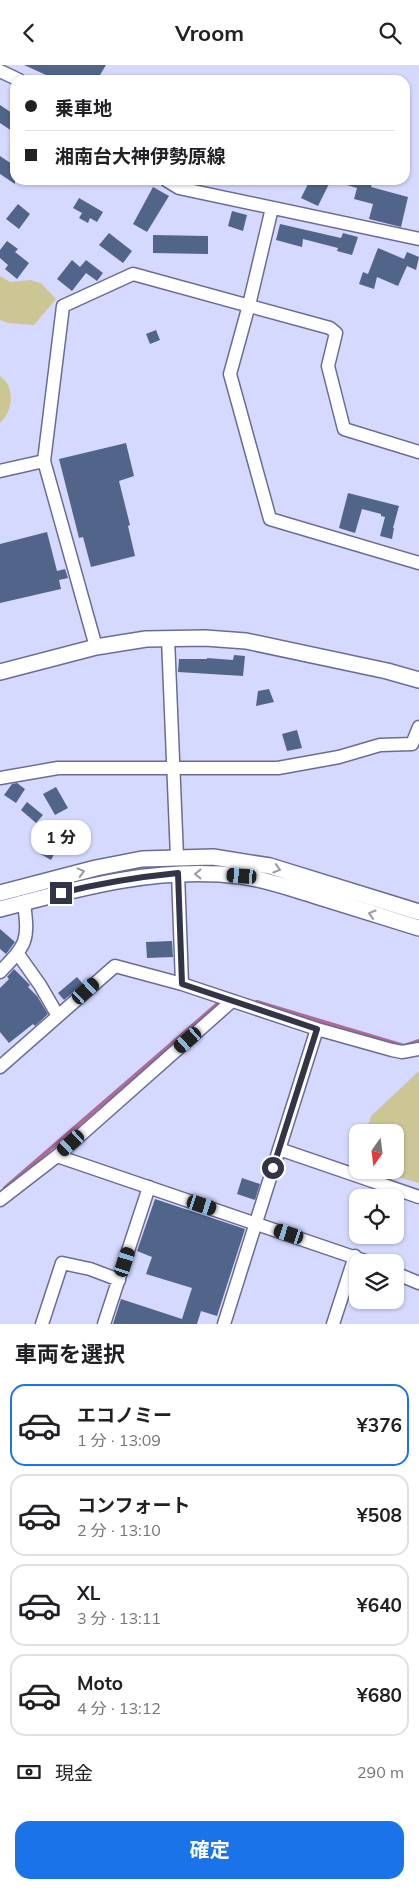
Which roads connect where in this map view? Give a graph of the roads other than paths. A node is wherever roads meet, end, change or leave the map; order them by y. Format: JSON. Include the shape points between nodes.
{"nodes":[{"id":1,"x":174,"y":185,"type":"edge"},
{"id":2,"x":272,"y":208,"type":"junction"},
{"id":3,"x":419,"y":239,"type":"edge"},
{"id":4,"x":250,"y":305,"type":"junction"},
{"id":5,"x":419,"y":452,"type":"edge"},
{"id":6,"x":44,"y":461,"type":"junction"},
{"id":7,"x":0,"y":471,"type":"edge"},
{"id":8,"x":419,"y":563,"type":"edge"},
{"id":9,"x":168,"y":638,"type":"junction"},
{"id":10,"x":96,"y":647,"type":"junction"},
{"id":11,"x":0,"y":672,"type":"edge"},
{"id":12,"x":419,"y":680,"type":"edge"},
{"id":13,"x":419,"y":727,"type":"edge"},
{"id":14,"x":173,"y":769,"type":"junction"},
{"id":15,"x":1,"y":775,"type":"edge"},
{"id":16,"x":177,"y":857,"type":"junction"},
{"id":17,"x":178,"y":873,"type":"junction"},
{"id":18,"x":0,"y":893,"type":"edge"},
{"id":19,"x":24,"y":903,"type":"junction"},
{"id":20,"x":0,"y":909,"type":"edge"},
{"id":21,"x":419,"y":912,"type":"edge"},
{"id":22,"x":419,"y":928,"type":"edge"},
{"id":23,"x":18,"y":954,"type":"junction"},
{"id":24,"x":0,"y":972,"type":"edge"},
{"id":25,"x":182,"y":984,"type":"junction"},
{"id":26,"x":232,"y":1001,"type":"junction"},
{"id":27,"x":58,"y":1016,"type":"junction"},
{"id":28,"x":317,"y":1029,"type":"junction"},
{"id":29,"x":419,"y":1049,"type":"edge"},
{"id":30,"x":0,"y":1067,"type":"edge"},
{"id":31,"x":279,"y":1149,"type":"junction"},
{"id":32,"x":57,"y":1156,"type":"junction"},
{"id":33,"x":149,"y":1187,"type":"junction"},
{"id":34,"x":419,"y":1197,"type":"edge"},
{"id":35,"x":0,"y":1199,"type":"edge"},
{"id":36,"x":256,"y":1223,"type":"junction"},
{"id":37,"x":349,"y":1254,"type":"edge"},
{"id":38,"x":349,"y":1275,"type":"edge"},
{"id":39,"x":404,"y":1277,"type":"edge"},
{"id":40,"x":119,"y":1281,"type":"junction"},
{"id":41,"x":419,"y":1283,"type":"edge"},
{"id":42,"x":42,"y":1324,"type":"edge"},
{"id":43,"x":104,"y":1324,"type":"edge"},
{"id":44,"x":224,"y":1324,"type":"edge"},
{"id":45,"x":333,"y":1324,"type":"edge"}],
"edges":[{"from":1,"to":2,"type":"street"},
{"from":2,"to":3,"type":"street"},
{"from":2,"to":4,"type":"street"},
{"from":4,"to":5,"type":"street","via":[[330,328],[336,333],[328,366],[344,429]]},
{"from":4,"to":6,"type":"street","via":[[133,274],[62,306]]},
{"from":4,"to":8,"type":"street","via":[[230,374],[270,519]]},
{"from":6,"to":7,"type":"street"},
{"from":6,"to":10,"type":"street"},
{"from":9,"to":10,"type":"street"},
{"from":9,"to":12,"type":"street","via":[[246,641]]},
{"from":9,"to":14,"type":"street"},
{"from":10,"to":11,"type":"street"},
{"from":13,"to":14,"type":"street","via":[[412,744],[380,745],[311,763],[278,768]]},
{"from":14,"to":15,"type":"street","via":[[58,768]]},
{"from":14,"to":16,"type":"street"},
{"from":18,"to":16,"type":"street","one_way":true,"via":[[96,868],[142,859]]},
{"from":16,"to":21,"type":"street","one_way":true,"via":[[213,857],[270,866]]},
{"from":17,"to":19,"type":"street","via":[[99,884]]},
{"from":22,"to":17,"type":"street","one_way":true,"via":[[269,882],[242,876]]},
{"from":17,"to":25,"type":"street"},
{"from":19,"to":20,"type":"street"},
{"from":19,"to":23,"type":"street","via":[[28,926]]},
{"from":23,"to":24,"type":"street"},
{"from":23,"to":27,"type":"street"},
{"from":25,"to":26,"type":"street"},
{"from":25,"to":27,"type":"street","via":[[115,966]]},
{"from":26,"to":28,"type":"street"},
{"from":26,"to":32,"type":"street"},
{"from":27,"to":30,"type":"street"},
{"from":28,"to":29,"type":"street","via":[[392,1051]]},
{"from":28,"to":31,"type":"street"},
{"from":31,"to":34,"type":"street"},
{"from":31,"to":36,"type":"street"},
{"from":32,"to":33,"type":"street"},
{"from":32,"to":35,"type":"street"},
{"from":33,"to":36,"type":"street"},
{"from":33,"to":40,"type":"street"},
{"from":36,"to":37,"type":"street"},
{"from":36,"to":44,"type":"street"},
{"from":38,"to":45,"type":"street"},
{"from":39,"to":41,"type":"street"},
{"from":40,"to":42,"type":"street","via":[[90,1269],[62,1263]]},
{"from":40,"to":43,"type":"street"}]}
